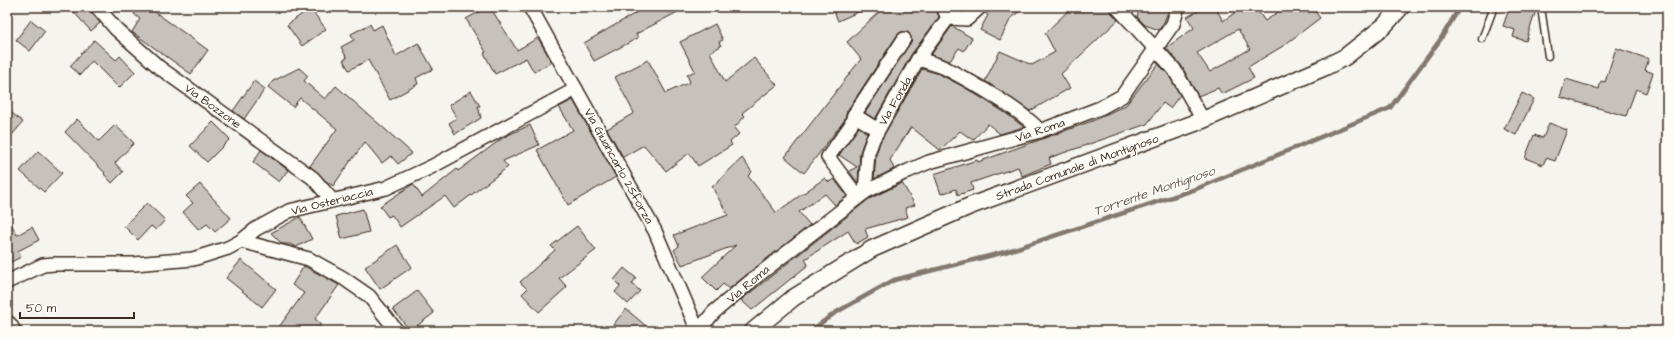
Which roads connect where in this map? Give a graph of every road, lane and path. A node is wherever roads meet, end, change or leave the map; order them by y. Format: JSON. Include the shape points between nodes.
{"nodes":[{"id":1,"x":97,"y":7,"type":"edge"},
{"id":2,"x":530,"y":7,"type":"edge"},
{"id":3,"x":980,"y":7,"type":"edge"},
{"id":4,"x":1117,"y":7,"type":"edge"},
{"id":5,"x":1178,"y":7,"type":"edge"},
{"id":6,"x":1401,"y":7,"type":"edge"},
{"id":7,"x":1494,"y":7,"type":"edge"},
{"id":8,"x":1541,"y":7,"type":"edge"},
{"id":9,"x":946,"y":13,"type":"edge"},
{"id":10,"x":904,"y":39,"type":"dead end"},
{"id":11,"x":1482,"y":39,"type":"dead end"},
{"id":12,"x":1155,"y":49,"type":"junction"},
{"id":13,"x":1548,"y":56,"type":"dead end"},
{"id":14,"x":918,"y":59,"type":"junction"},
{"id":15,"x":576,"y":88,"type":"junction"},
{"id":16,"x":854,"y":115,"type":"junction"},
{"id":17,"x":1203,"y":120,"type":"junction"},
{"id":18,"x":878,"y":130,"type":"junction"},
{"id":19,"x":1040,"y":131,"type":"junction"},
{"id":20,"x":862,"y":195,"type":"junction"},
{"id":21,"x":332,"y":200,"type":"junction"},
{"id":22,"x":241,"y":241,"type":"junction"},
{"id":23,"x":7,"y":282,"type":"edge"},
{"id":24,"x":7,"y":326,"type":"edge"},
{"id":25,"x":10,"y":331,"type":"edge"},
{"id":26,"x":397,"y":331,"type":"edge"},
{"id":27,"x":698,"y":331,"type":"edge"},
{"id":28,"x":753,"y":331,"type":"edge"}],
"edges":[{"from":1,"to":21,"type":"street","name":"Via Bozzone","via":[[116,29],[160,68],[313,178]]},
{"from":2,"to":15,"type":"street","name":"Via Giuancarlo 2Sforza"},
{"from":3,"to":9,"type":"street","via":[[967,19]]},
{"from":4,"to":12,"type":"street"},
{"from":5,"to":12,"type":"street","name":"Via Roma","via":[[1173,24]]},
{"from":6,"to":17,"type":"street","name":"Strada Comunale di Montignoso","via":[[1384,26],[1345,57]]},
{"from":7,"to":11,"type":"lane"},
{"from":8,"to":13,"type":"lane"},
{"from":9,"to":14,"type":"street","name":"Via Fonda"},
{"from":10,"to":16,"type":"street"},
{"from":12,"to":17,"type":"street","via":[[1174,69]]},
{"from":12,"to":19,"type":"street","name":"Via Roma","via":[[1122,96],[1100,108]]},
{"from":14,"to":18,"type":"street","name":"Via Fonda"},
{"from":14,"to":19,"type":"street","via":[[943,67],[981,89],[1033,123]]},
{"from":15,"to":21,"type":"street","name":"Via Osteriaccia","via":[[431,167],[386,188]]},
{"from":15,"to":27,"type":"street","name":"Via Giuancarlo 2Sforza","via":[[655,231]]},
{"from":16,"to":18,"type":"street"},
{"from":16,"to":20,"type":"street","via":[[851,125],[828,156]]},
{"from":17,"to":28,"type":"street","name":"Strada Comunale di Montignoso","via":[[970,206],[872,249],[793,298]]},
{"from":18,"to":20,"type":"street","name":"Via Fonda","via":[[868,153]]},
{"from":19,"to":20,"type":"street","name":"Via Roma","via":[[929,162]]},
{"from":20,"to":27,"type":"street","name":"Via Roma","via":[[757,276],[714,312]]},
{"from":21,"to":22,"type":"street","name":"Via Osteriaccia","via":[[289,211],[256,229]]},
{"from":22,"to":23,"type":"street","name":"Via Osteriaccia","via":[[193,259],[134,264],[43,265]]},
{"from":22,"to":26,"type":"street","via":[[309,259],[343,278],[369,296]]},
{"from":24,"to":25,"type":"main road"}]}
